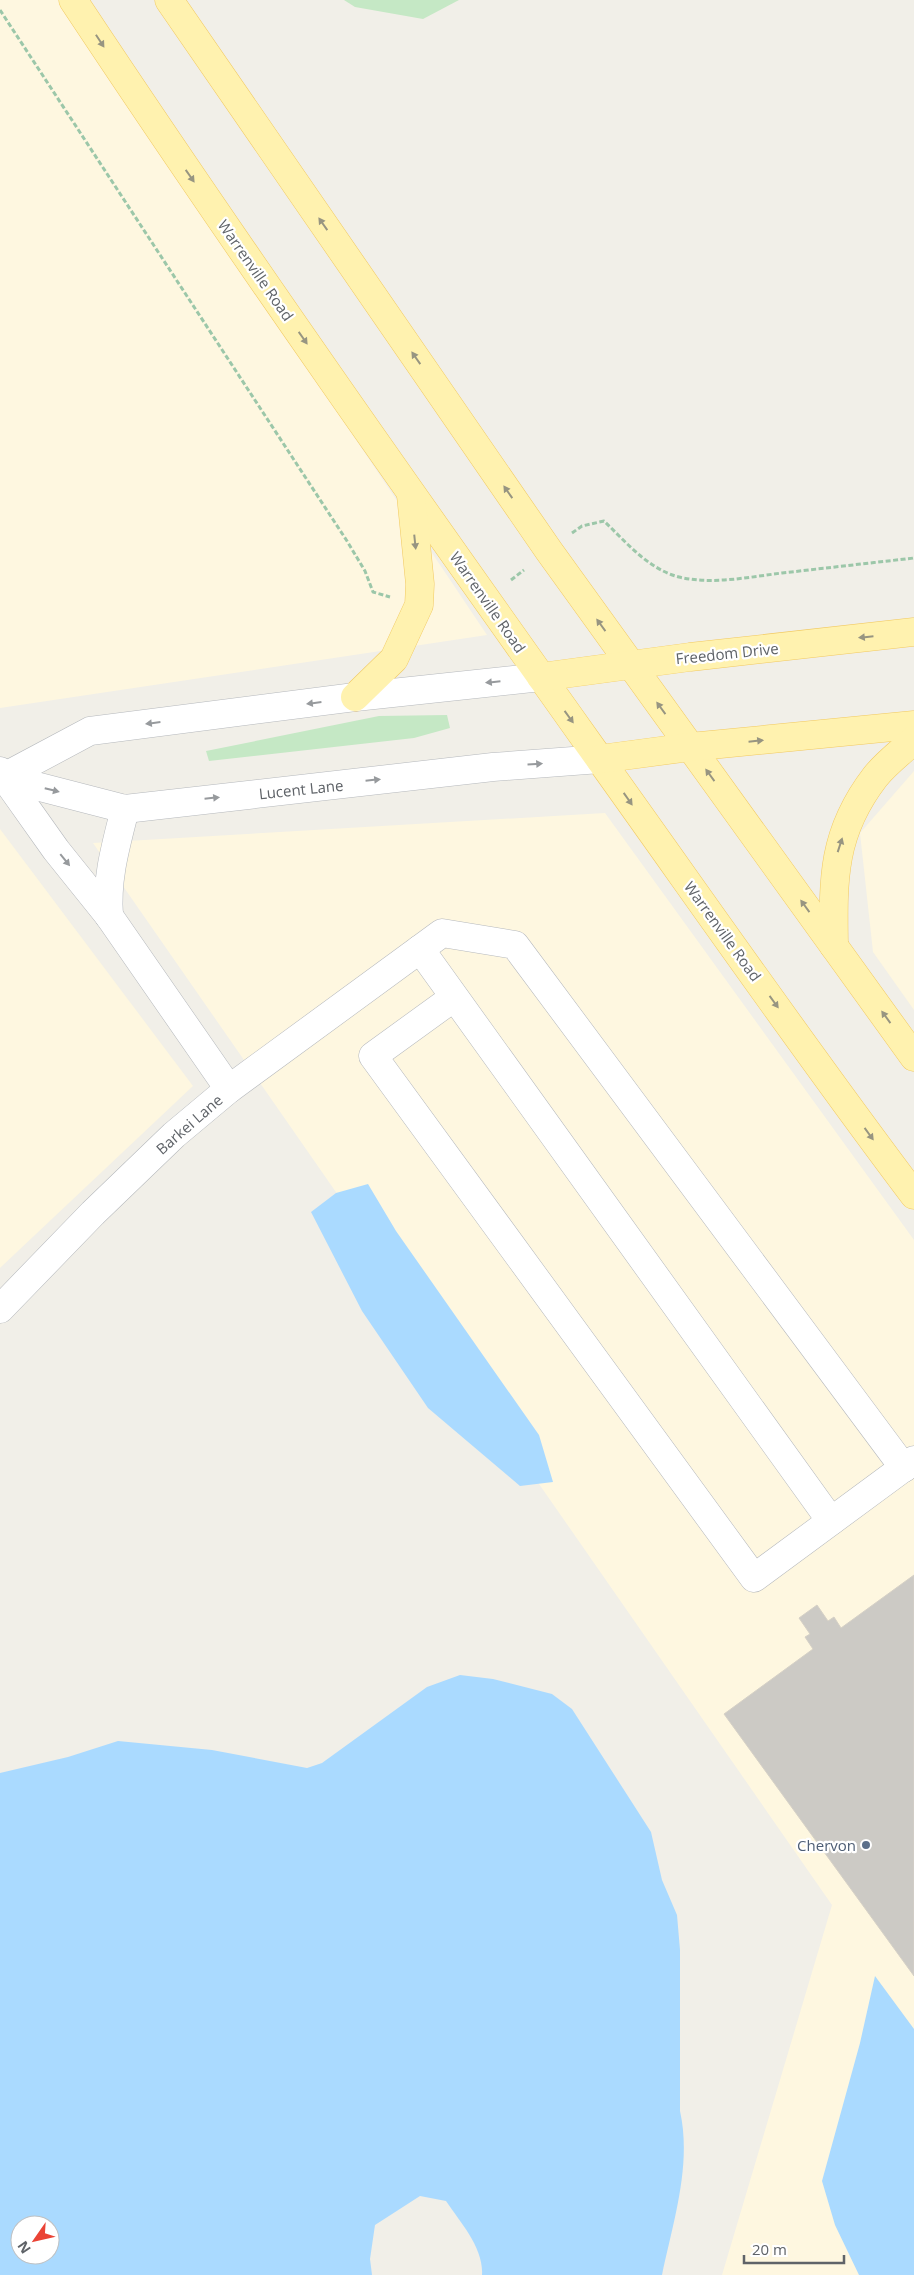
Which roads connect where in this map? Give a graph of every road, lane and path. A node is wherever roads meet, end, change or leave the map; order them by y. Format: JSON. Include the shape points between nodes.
{"nodes":[{"id":1,"x":73,"y":0,"type":"edge"},
{"id":2,"x":169,"y":0,"type":"edge"},
{"id":3,"x":0,"y":10,"type":"edge"},
{"id":4,"x":410,"y":493,"type":"junction"},
{"id":5,"x":549,"y":551,"type":"junction"},
{"id":6,"x":914,"y":558,"type":"edge"},
{"id":7,"x":396,"y":598,"type":"dead end"},
{"id":8,"x":486,"y":599,"type":"junction"},
{"id":9,"x":914,"y":632,"type":"edge"},
{"id":10,"x":630,"y":664,"type":"junction"},
{"id":11,"x":541,"y":677,"type":"junction"},
{"id":12,"x":355,"y":698,"type":"junction"},
{"id":13,"x":914,"y":725,"type":"edge"},
{"id":14,"x":914,"y":740,"type":"edge"},
{"id":15,"x":690,"y":747,"type":"junction"},
{"id":16,"x":600,"y":759,"type":"junction"},
{"id":17,"x":2,"y":776,"type":"edge"},
{"id":18,"x":125,"y":809,"type":"junction"},
{"id":19,"x":109,"y":916,"type":"junction"},
{"id":20,"x":834,"y":946,"type":"junction"},
{"id":21,"x":420,"y":949,"type":"junction"},
{"id":22,"x":454,"y":998,"type":"junction"},
{"id":23,"x":914,"y":1057,"type":"edge"},
{"id":24,"x":229,"y":1089,"type":"junction"},
{"id":25,"x":914,"y":1195,"type":"edge"},
{"id":26,"x":0,"y":1309,"type":"edge"},
{"id":27,"x":909,"y":1464,"type":"edge"},
{"id":28,"x":831,"y":1521,"type":"junction"}],
"edges":[{"from":1,"to":4,"type":"main road","name":"Warrenville Road","one_way":true},
{"from":5,"to":2,"type":"main road","one_way":true},
{"from":3,"to":7,"type":"path","via":[[347,541],[373,592]]},
{"from":4,"to":8,"type":"main road","name":"Warrenville Road"},
{"from":4,"to":12,"type":"main road","one_way":true,"via":[[420,584],[419,605],[394,659]]},
{"from":5,"to":6,"type":"path","via":[[582,526],[604,521],[633,550],[657,567],[679,577],[708,580],[741,578]]},
{"from":5,"to":8,"type":"path"},
{"from":10,"to":5,"type":"main road","one_way":true},
{"from":8,"to":11,"type":"main road","name":"Warrenville Road"},
{"from":9,"to":10,"type":"main road","name":"Freedom Drive","one_way":true},
{"from":10,"to":11,"type":"main road","name":"Freedom Drive"},
{"from":15,"to":10,"type":"main road","one_way":true},
{"from":11,"to":12,"type":"street","one_way":true},
{"from":11,"to":16,"type":"main road","name":"Warrenville Road","one_way":true},
{"from":12,"to":17,"type":"street","one_way":true,"via":[[90,731]]},
{"from":15,"to":13,"type":"main road","one_way":true},
{"from":20,"to":14,"type":"main road","one_way":true,"via":[[837,857],[850,815],[876,776]]},
{"from":15,"to":16,"type":"main road"},
{"from":20,"to":15,"type":"main road","one_way":true},
{"from":18,"to":16,"type":"street","name":"Lucent Lane","one_way":true,"via":[[483,768]]},
{"from":16,"to":25,"type":"main road","name":"Warrenville Road","one_way":true},
{"from":17,"to":18,"type":"street","name":"Lucent Lane","one_way":true},
{"from":17,"to":19,"type":"street","name":"Barkei Lane","one_way":true},
{"from":18,"to":19,"type":"street","via":[[110,866]]},
{"from":19,"to":24,"type":"street","name":"Barkei Lane"},
{"from":23,"to":20,"type":"main road","one_way":true},
{"from":21,"to":22,"type":"street"},
{"from":21,"to":24,"type":"street"},
{"from":21,"to":27,"type":"street","via":[[442,933],[515,945]]},
{"from":22,"to":28,"type":"street"},
{"from":22,"to":28,"type":"street","via":[[373,1056],[754,1578]]},
{"from":24,"to":26,"type":"street","name":"Barkei Lane","via":[[174,1135]]},
{"from":27,"to":28,"type":"street"}]}
